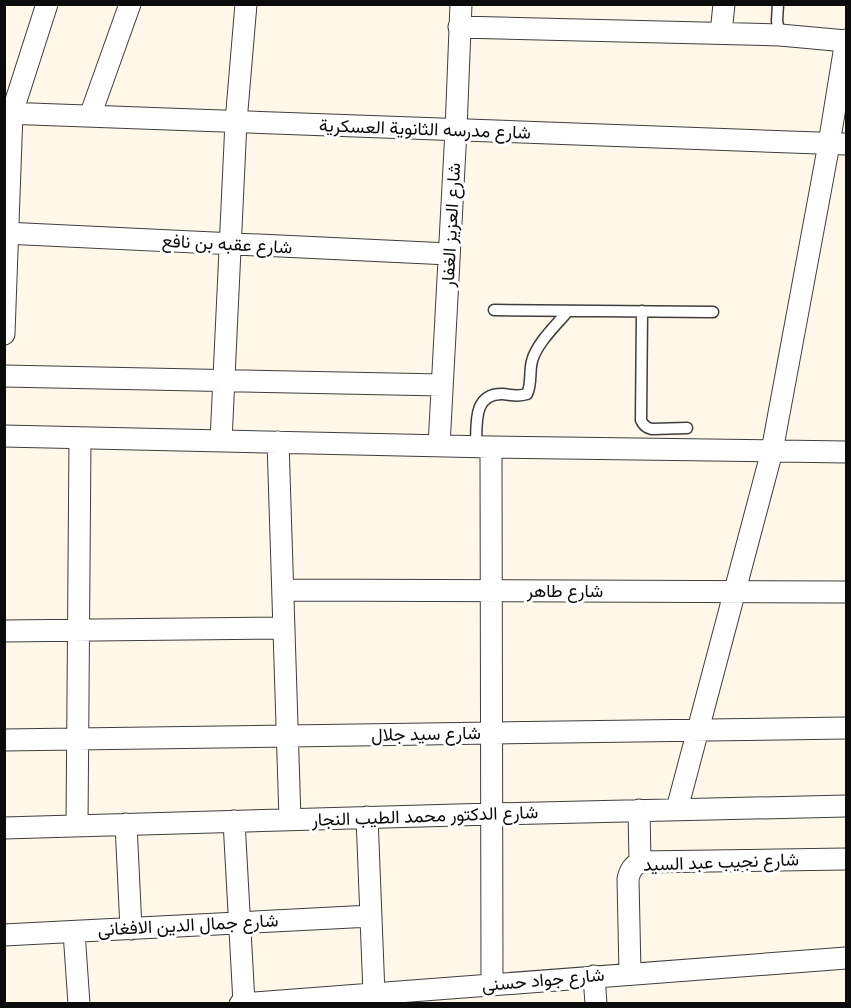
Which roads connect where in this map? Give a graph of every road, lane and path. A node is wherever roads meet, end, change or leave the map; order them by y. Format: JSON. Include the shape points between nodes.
{"nodes":[{"id":1,"x":47,"y":4,"type":"edge"},
{"id":2,"x":130,"y":4,"type":"edge"},
{"id":3,"x":246,"y":4,"type":"edge"},
{"id":4,"x":461,"y":4,"type":"edge"},
{"id":5,"x":724,"y":4,"type":"edge"},
{"id":6,"x":778,"y":4,"type":"edge"},
{"id":7,"x":459,"y":27,"type":"junction"},
{"id":8,"x":721,"y":33,"type":"junction"},
{"id":9,"x":780,"y":35,"type":"junction"},
{"id":10,"x":846,"y":41,"type":"edge"},
{"id":11,"x":8,"y":113,"type":"edge"},
{"id":12,"x":90,"y":116,"type":"junction"},
{"id":13,"x":236,"y":122,"type":"junction"},
{"id":14,"x":456,"y":130,"type":"junction"},
{"id":15,"x":838,"y":144,"type":"edge"},
{"id":16,"x":6,"y":234,"type":"edge"},
{"id":17,"x":231,"y":244,"type":"junction"},
{"id":18,"x":450,"y":254,"type":"junction"},
{"id":19,"x":495,"y":310,"type":"dead end"},
{"id":20,"x":568,"y":311,"type":"junction"},
{"id":21,"x":642,"y":311,"type":"junction"},
{"id":22,"x":713,"y":312,"type":"dead end"},
{"id":23,"x":4,"y":334,"type":"edge"},
{"id":24,"x":4,"y":376,"type":"edge"},
{"id":25,"x":224,"y":380,"type":"junction"},
{"id":26,"x":442,"y":385,"type":"junction"},
{"id":27,"x":669,"y":428,"type":"junction"},
{"id":28,"x":687,"y":428,"type":"dead end"},
{"id":29,"x":4,"y":436,"type":"edge"},
{"id":30,"x":80,"y":438,"type":"junction"},
{"id":31,"x":221,"y":441,"type":"junction"},
{"id":32,"x":278,"y":442,"type":"junction"},
{"id":33,"x":439,"y":446,"type":"junction"},
{"id":34,"x":484,"y":447,"type":"junction"},
{"id":35,"x":670,"y":450,"type":"junction"},
{"id":36,"x":772,"y":451,"type":"junction"},
{"id":37,"x":846,"y":453,"type":"edge"},
{"id":38,"x":282,"y":590,"type":"junction"},
{"id":39,"x":492,"y":591,"type":"junction"},
{"id":40,"x":734,"y":592,"type":"junction"},
{"id":41,"x":846,"y":592,"type":"edge"},
{"id":42,"x":284,"y":628,"type":"junction"},
{"id":43,"x":79,"y":630,"type":"junction"},
{"id":44,"x":4,"y":631,"type":"edge"},
{"id":45,"x":846,"y":728,"type":"edge"},
{"id":46,"x":698,"y":730,"type":"junction"},
{"id":47,"x":492,"y":733,"type":"junction"},
{"id":48,"x":287,"y":736,"type":"junction"},
{"id":49,"x":78,"y":739,"type":"junction"},
{"id":50,"x":4,"y":740,"type":"edge"},
{"id":51,"x":846,"y":806,"type":"edge"},
{"id":52,"x":677,"y":809,"type":"junction"},
{"id":53,"x":639,"y":810,"type":"junction"},
{"id":54,"x":492,"y":814,"type":"junction"},
{"id":55,"x":368,"y":817,"type":"junction"},
{"id":56,"x":290,"y":819,"type":"junction"},
{"id":57,"x":234,"y":821,"type":"junction"},
{"id":58,"x":126,"y":824,"type":"junction"},
{"id":59,"x":78,"y":826,"type":"junction"},
{"id":60,"x":4,"y":828,"type":"edge"},
{"id":61,"x":846,"y":859,"type":"edge"},
{"id":62,"x":640,"y":862,"type":"junction"},
{"id":63,"x":371,"y":916,"type":"junction"},
{"id":64,"x":240,"y":923,"type":"junction"},
{"id":65,"x":131,"y":929,"type":"junction"},
{"id":66,"x":74,"y":932,"type":"junction"},
{"id":67,"x":4,"y":935,"type":"edge"},
{"id":68,"x":846,"y":958,"type":"edge"},
{"id":69,"x":630,"y":974,"type":"junction"},
{"id":70,"x":594,"y":976,"type":"junction"},
{"id":71,"x":492,"y":984,"type":"junction"},
{"id":72,"x":382,"y":997,"type":"edge"},
{"id":73,"x":247,"y":1003,"type":"edge"},
{"id":74,"x":80,"y":1004,"type":"edge"},
{"id":75,"x":596,"y":1004,"type":"edge"}],
"edges":[{"from":1,"to":11,"type":"street"},
{"from":2,"to":12,"type":"street"},
{"from":3,"to":13,"type":"street"},
{"from":4,"to":7,"type":"street","name":"شارع العزيز الغفار"},
{"from":5,"to":8,"type":"street"},
{"from":6,"to":9,"type":"lane"},
{"from":7,"to":8,"type":"street"},
{"from":7,"to":14,"type":"street","name":"شارع العزيز الغفار"},
{"from":8,"to":9,"type":"street"},
{"from":9,"to":10,"type":"street"},
{"from":10,"to":15,"type":"street"},
{"from":11,"to":12,"type":"street","name":"شارع مدرسه الثانوية العسكرية"},
{"from":11,"to":16,"type":"street"},
{"from":12,"to":13,"type":"street","name":"شارع مدرسه الثانوية العسكرية"},
{"from":13,"to":14,"type":"street","name":"شارع مدرسه الثانوية العسكرية"},
{"from":13,"to":17,"type":"street"},
{"from":14,"to":15,"type":"street","name":"شارع مدرسه الثانوية العسكرية"},
{"from":14,"to":18,"type":"street","name":"شارع العزيز الغفار"},
{"from":15,"to":36,"type":"street"},
{"from":16,"to":17,"type":"street","name":"شارع عقبه بن نافع"},
{"from":16,"to":23,"type":"street"},
{"from":17,"to":18,"type":"street","name":"شارع عقبه بن نافع"},
{"from":17,"to":25,"type":"street"},
{"from":18,"to":26,"type":"street","name":"شارع العزيز الغفار"},
{"from":19,"to":20,"type":"lane"},
{"from":20,"to":21,"type":"lane"},
{"from":20,"to":34,"type":"lane","via":[[532,361],[527,394],[490,396],[482,403],[478,412]]},
{"from":21,"to":22,"type":"lane"},
{"from":21,"to":27,"type":"lane","via":[[640,420],[648,428]]},
{"from":24,"to":25,"type":"street"},
{"from":25,"to":26,"type":"street"},
{"from":25,"to":31,"type":"street"},
{"from":26,"to":33,"type":"street","name":"شارع العزيز الغفار"},
{"from":27,"to":28,"type":"lane"},
{"from":27,"to":35,"type":"lane"},
{"from":29,"to":30,"type":"street"},
{"from":30,"to":31,"type":"street"},
{"from":30,"to":43,"type":"street"},
{"from":31,"to":32,"type":"street"},
{"from":32,"to":33,"type":"street"},
{"from":32,"to":38,"type":"street"},
{"from":33,"to":34,"type":"street"},
{"from":34,"to":35,"type":"street"},
{"from":34,"to":39,"type":"street"},
{"from":35,"to":36,"type":"street"},
{"from":36,"to":37,"type":"street"},
{"from":36,"to":40,"type":"street"},
{"from":38,"to":39,"type":"street","name":"شارع طاهر"},
{"from":38,"to":42,"type":"street"},
{"from":39,"to":40,"type":"street","name":"شارع طاهر"},
{"from":39,"to":47,"type":"street"},
{"from":40,"to":41,"type":"street","name":"شارع طاهر"},
{"from":40,"to":46,"type":"street"},
{"from":42,"to":43,"type":"street"},
{"from":42,"to":48,"type":"street"},
{"from":43,"to":44,"type":"street"},
{"from":43,"to":49,"type":"street"},
{"from":45,"to":46,"type":"street","name":"شارع سيد جلال"},
{"from":46,"to":47,"type":"street","name":"شارع سيد جلال"},
{"from":46,"to":52,"type":"street"},
{"from":47,"to":48,"type":"street","name":"شارع سيد جلال"},
{"from":47,"to":54,"type":"street"},
{"from":48,"to":49,"type":"street","name":"شارع سيد جلال"},
{"from":48,"to":56,"type":"street"},
{"from":49,"to":50,"type":"street","name":"شارع سيد جلال"},
{"from":49,"to":59,"type":"street"},
{"from":51,"to":52,"type":"street","name":"شارع الدكتور محمد الطيب النجار"},
{"from":52,"to":53,"type":"street","name":"شارع الدكتور محمد الطيب النجار"},
{"from":53,"to":54,"type":"street","name":"شارع الدكتور محمد الطيب النجار"},
{"from":53,"to":62,"type":"street"},
{"from":54,"to":55,"type":"street","name":"شارع الدكتور محمد الطيب النجار"},
{"from":54,"to":71,"type":"street"},
{"from":55,"to":56,"type":"street","name":"شارع الدكتور محمد الطيب النجار"},
{"from":55,"to":63,"type":"street"},
{"from":56,"to":57,"type":"street","name":"شارع الدكتور محمد الطيب النجار"},
{"from":57,"to":58,"type":"street","name":"شارع الدكتور محمد الطيب النجار"},
{"from":57,"to":64,"type":"street"},
{"from":58,"to":59,"type":"street","name":"شارع الدكتور محمد الطيب النجار"},
{"from":58,"to":65,"type":"street"},
{"from":59,"to":60,"type":"street","name":"شارع الدكتور محمد الطيب النجار"},
{"from":61,"to":62,"type":"street","name":"شارع نجيب عبد السيد"},
{"from":62,"to":69,"type":"street","name":"شارع نجيب عبد السيد","via":[[634,865],[628,879]]},
{"from":63,"to":64,"type":"street","name":"شارع جمال الدين الافغانى"},
{"from":63,"to":72,"type":"street"},
{"from":64,"to":65,"type":"street","name":"شارع جمال الدين الافغانى"},
{"from":64,"to":73,"type":"street"},
{"from":65,"to":66,"type":"street","name":"شارع جمال الدين الافغانى"},
{"from":66,"to":67,"type":"street","name":"شارع جمال الدين الافغانى"},
{"from":66,"to":74,"type":"street"},
{"from":68,"to":69,"type":"street","name":"شارع جواد حسنى"},
{"from":69,"to":70,"type":"street","name":"شارع جواد حسنى"},
{"from":70,"to":71,"type":"street","name":"شارع جواد حسنى"},
{"from":70,"to":75,"type":"street"},
{"from":71,"to":72,"type":"street","name":"شارع جواد حسنى"},
{"from":72,"to":73,"type":"street","name":"شارع جواد حسنى"}]}
